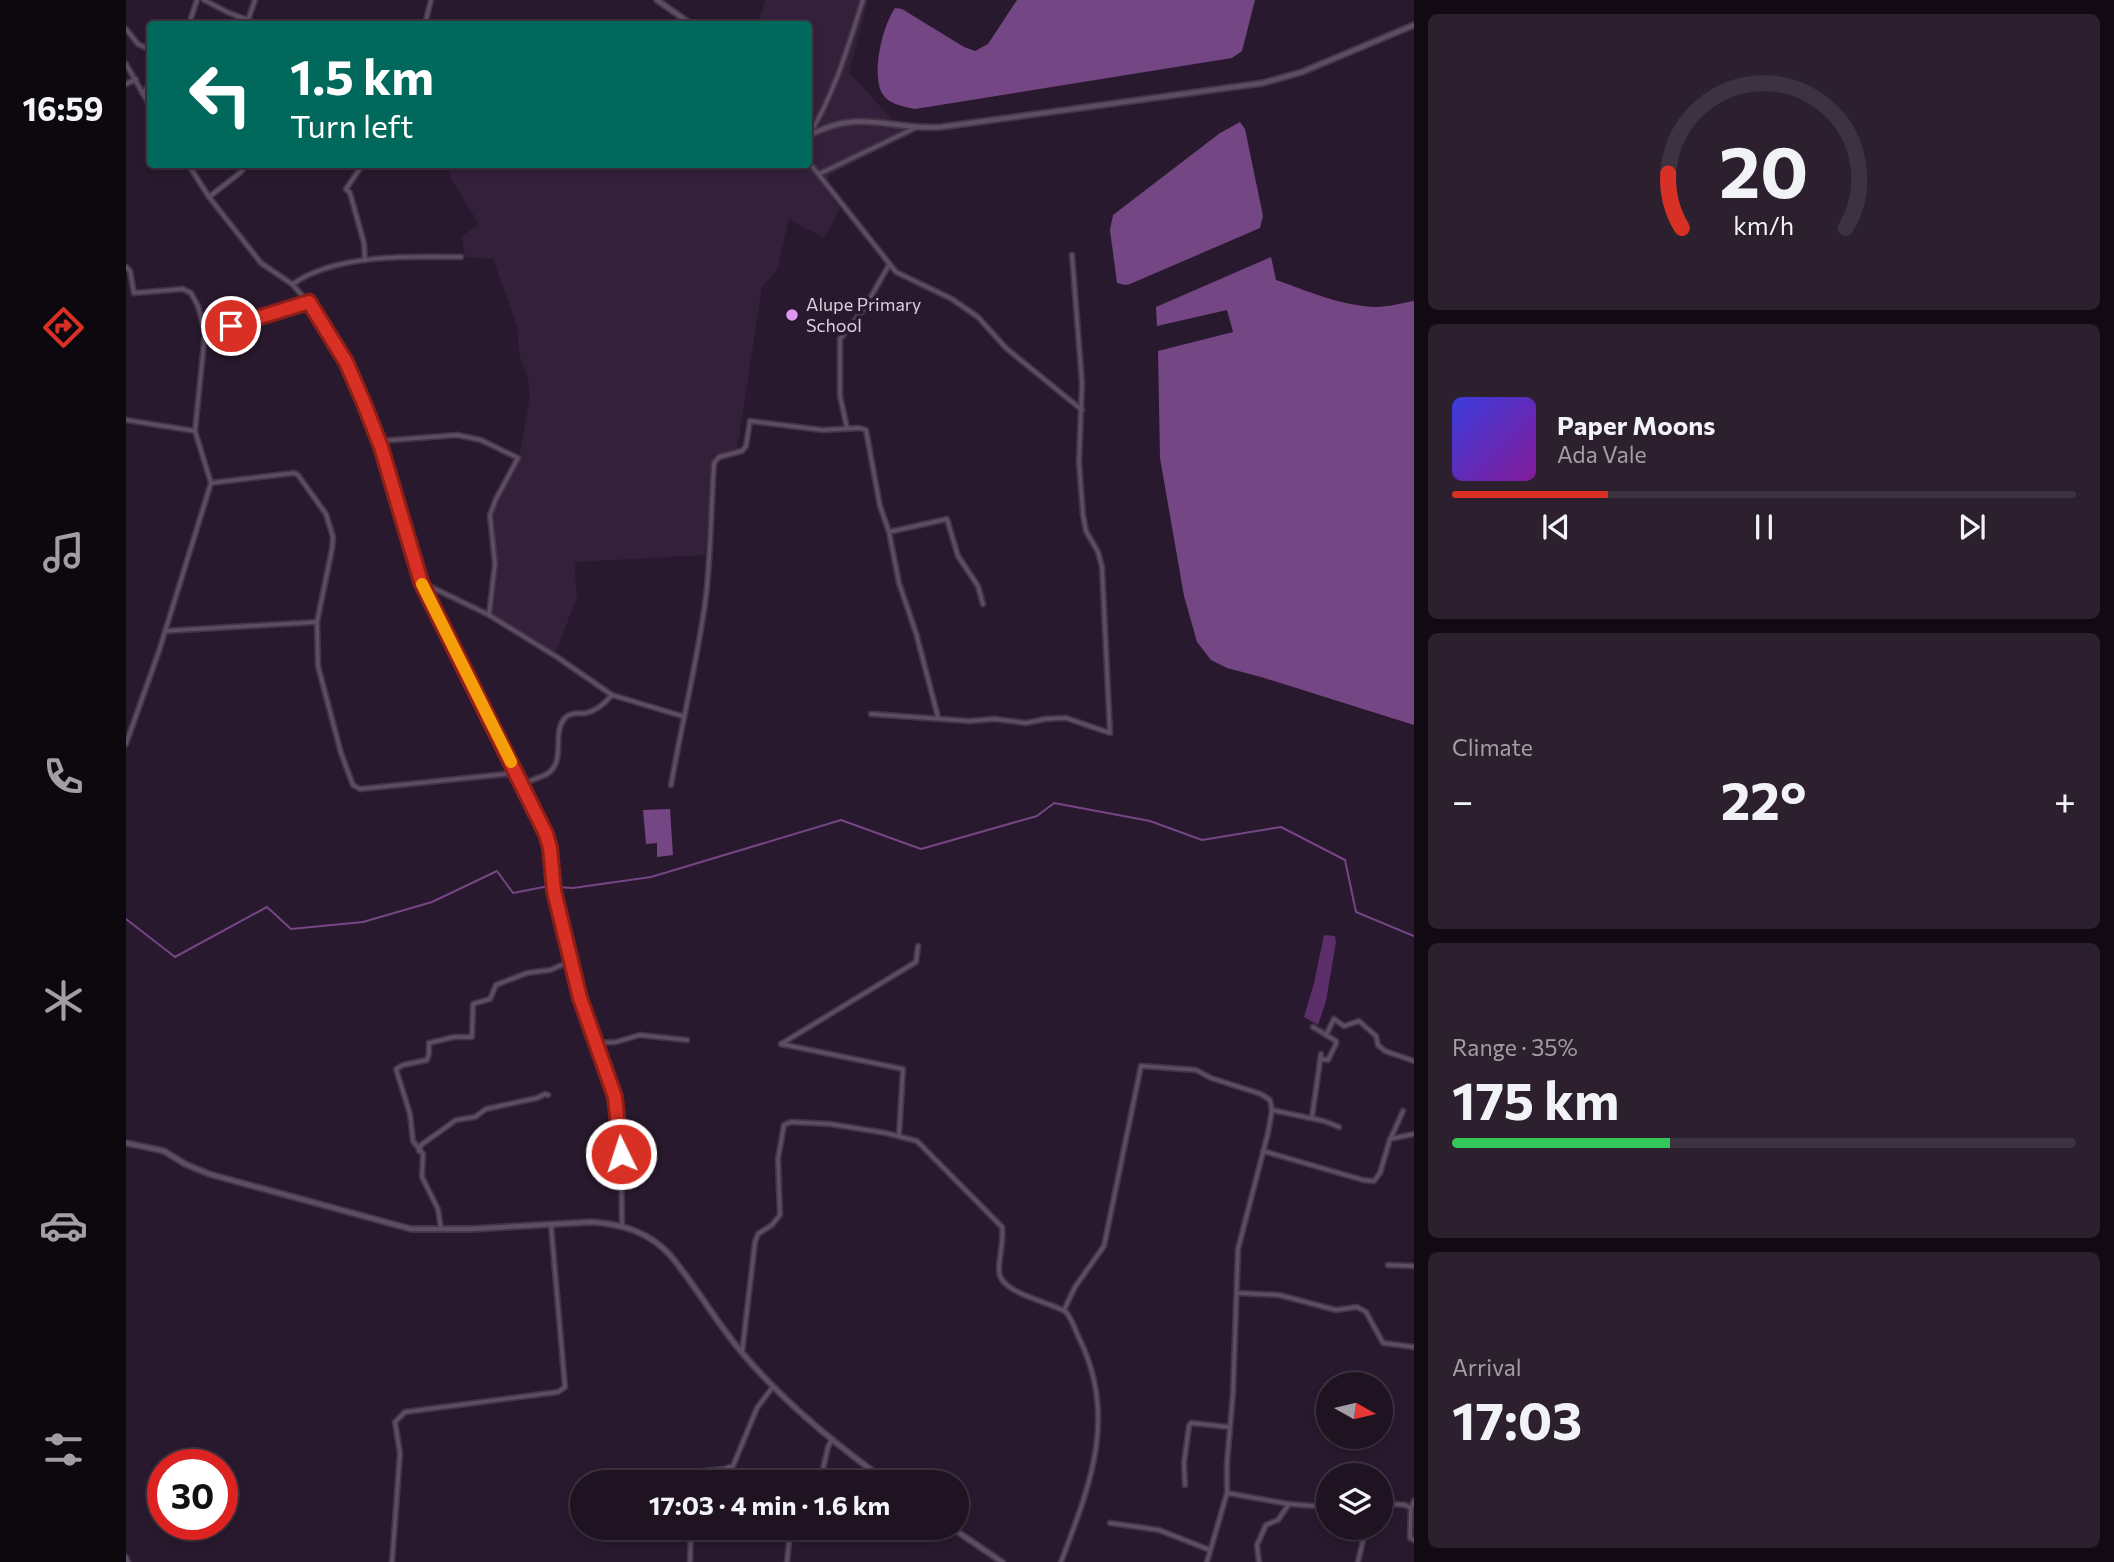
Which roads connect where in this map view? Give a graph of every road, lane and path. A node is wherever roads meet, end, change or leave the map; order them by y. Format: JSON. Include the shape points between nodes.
{"nodes":[{"id":1,"x":197,"y":0,"type":"edge"},
{"id":2,"x":204,"y":0,"type":"edge"},
{"id":3,"x":255,"y":0,"type":"edge"},
{"id":4,"x":431,"y":0,"type":"edge"},
{"id":5,"x":657,"y":0,"type":"edge"},
{"id":6,"x":863,"y":0,"type":"edge"},
{"id":7,"x":248,"y":20,"type":"joint"},
{"id":8,"x":190,"y":21,"type":"edge"},
{"id":9,"x":426,"y":21,"type":"edge"},
{"id":10,"x":687,"y":21,"type":"edge"},
{"id":11,"x":1414,"y":25,"type":"edge"},
{"id":12,"x":126,"y":29,"type":"edge"},
{"id":13,"x":147,"y":48,"type":"edge"},
{"id":14,"x":126,"y":64,"type":"edge"},
{"id":15,"x":136,"y":79,"type":"junction"},
{"id":16,"x":126,"y":84,"type":"edge"},
{"id":17,"x":147,"y":88,"type":"edge"},
{"id":18,"x":142,"y":93,"type":"junction"},
{"id":19,"x":147,"y":101,"type":"edge"},
{"id":20,"x":915,"y":128,"type":"junction"},
{"id":21,"x":812,"y":130,"type":"edge"},
{"id":22,"x":812,"y":133,"type":"edge"},
{"id":23,"x":812,"y":166,"type":"edge"},
{"id":24,"x":191,"y":168,"type":"edge"},
{"id":25,"x":244,"y":168,"type":"edge"},
{"id":26,"x":360,"y":168,"type":"edge"},
{"id":27,"x":819,"y":174,"type":"junction"},
{"id":28,"x":209,"y":197,"type":"junction"},
{"id":29,"x":1072,"y":255,"type":"dead end"},
{"id":30,"x":461,"y":257,"type":"dead end"},
{"id":31,"x":365,"y":260,"type":"junction"},
{"id":32,"x":890,"y":265,"type":"junction"},
{"id":33,"x":126,"y":267,"type":"edge"},
{"id":34,"x":292,"y":284,"type":"junction"},
{"id":35,"x":309,"y":302,"type":"junction"},
{"id":36,"x":205,"y":333,"type":"junction"},
{"id":37,"x":1082,"y":410,"type":"junction"},
{"id":38,"x":126,"y":420,"type":"edge"},
{"id":39,"x":847,"y":428,"type":"junction"},
{"id":40,"x":194,"y":430,"type":"junction"},
{"id":41,"x":379,"y":441,"type":"junction"},
{"id":42,"x":212,"y":483,"type":"junction"},
{"id":43,"x":889,"y":532,"type":"junction"},
{"id":44,"x":421,"y":582,"type":"junction"},
{"id":45,"x":983,"y":604,"type":"dead end"},
{"id":46,"x":489,"y":615,"type":"junction"},
{"id":47,"x":317,"y":622,"type":"junction"},
{"id":48,"x":165,"y":631,"type":"junction"},
{"id":49,"x":612,"y":695,"type":"junction"},
{"id":50,"x":872,"y":714,"type":"dead end"},
{"id":51,"x":683,"y":716,"type":"junction"},
{"id":52,"x":938,"y":717,"type":"junction"},
{"id":53,"x":126,"y":744,"type":"edge"},
{"id":54,"x":516,"y":774,"type":"junction"},
{"id":55,"x":522,"y":784,"type":"junction"},
{"id":56,"x":671,"y":785,"type":"dead end"},
{"id":57,"x":918,"y":947,"type":"dead end"},
{"id":58,"x":571,"y":961,"type":"junction"},
{"id":59,"x":1313,"y":1027,"type":"dead end"},
{"id":60,"x":1326,"y":1035,"type":"junction"},
{"id":61,"x":687,"y":1040,"type":"dead end"},
{"id":62,"x":596,"y":1043,"type":"junction"},
{"id":63,"x":1414,"y":1061,"type":"edge"},
{"id":64,"x":548,"y":1096,"type":"dead end"},
{"id":65,"x":1272,"y":1110,"type":"junction"},
{"id":66,"x":1403,"y":1111,"type":"dead end"},
{"id":67,"x":1311,"y":1118,"type":"junction"},
{"id":68,"x":1339,"y":1126,"type":"dead end"},
{"id":69,"x":1414,"y":1134,"type":"edge"},
{"id":70,"x":898,"y":1135,"type":"junction"},
{"id":71,"x":1390,"y":1139,"type":"junction"},
{"id":72,"x":126,"y":1143,"type":"edge"},
{"id":73,"x":419,"y":1150,"type":"junction"},
{"id":74,"x":1263,"y":1151,"type":"junction"},
{"id":75,"x":551,"y":1224,"type":"junction"},
{"id":76,"x":622,"y":1226,"type":"junction"},
{"id":77,"x":441,"y":1230,"type":"junction"},
{"id":78,"x":1388,"y":1265,"type":"dead end"},
{"id":79,"x":1414,"y":1266,"type":"edge"},
{"id":80,"x":1238,"y":1293,"type":"junction"},
{"id":81,"x":1064,"y":1310,"type":"junction"},
{"id":82,"x":1414,"y":1347,"type":"edge"},
{"id":83,"x":742,"y":1353,"type":"junction"},
{"id":84,"x":772,"y":1388,"type":"junction"},
{"id":85,"x":1229,"y":1427,"type":"junction"},
{"id":86,"x":832,"y":1439,"type":"junction"},
{"id":87,"x":713,"y":1470,"type":"edge"},
{"id":88,"x":823,"y":1470,"type":"edge"},
{"id":89,"x":872,"y":1470,"type":"edge"},
{"id":90,"x":1185,"y":1485,"type":"dead end"},
{"id":91,"x":1227,"y":1493,"type":"junction"},
{"id":92,"x":1414,"y":1501,"type":"edge"},
{"id":93,"x":1289,"y":1504,"type":"junction"},
{"id":94,"x":1393,"y":1504,"type":"edge"},
{"id":95,"x":1316,"y":1506,"type":"edge"},
{"id":96,"x":1411,"y":1508,"type":"junction"},
{"id":97,"x":1110,"y":1522,"type":"dead end"},
{"id":98,"x":969,"y":1539,"type":"edge"},
{"id":99,"x":691,"y":1540,"type":"edge"},
{"id":100,"x":790,"y":1540,"type":"edge"},
{"id":101,"x":1363,"y":1540,"type":"edge"},
{"id":102,"x":1414,"y":1540,"type":"edge"},
{"id":103,"x":1210,"y":1550,"type":"junction"},
{"id":104,"x":126,"y":1557,"type":"edge"},
{"id":105,"x":128,"y":1562,"type":"edge"},
{"id":106,"x":392,"y":1562,"type":"edge"},
{"id":107,"x":691,"y":1562,"type":"edge"},
{"id":108,"x":787,"y":1562,"type":"edge"},
{"id":109,"x":1002,"y":1562,"type":"edge"},
{"id":110,"x":1061,"y":1562,"type":"edge"},
{"id":111,"x":1207,"y":1562,"type":"edge"},
{"id":112,"x":1259,"y":1562,"type":"edge"},
{"id":113,"x":1358,"y":1562,"type":"edge"}],
"edges":[{"from":1,"to":8,"type":"street"},
{"from":2,"to":7,"type":"street"},
{"from":3,"to":7,"type":"street"},
{"from":4,"to":9,"type":"street"},
{"from":5,"to":10,"type":"street"},
{"from":6,"to":21,"type":"street","via":[[841,67]]},
{"from":11,"to":20,"type":"street","via":[[1302,72],[1263,83]]},
{"from":12,"to":13,"type":"street"},
{"from":14,"to":15,"type":"street"},
{"from":15,"to":16,"type":"street"},
{"from":15,"to":18,"type":"street"},
{"from":17,"to":18,"type":"street"},
{"from":18,"to":19,"type":"street"},
{"from":20,"to":22,"type":"street","via":[[853,121]]},
{"from":20,"to":27,"type":"street"},
{"from":23,"to":27,"type":"street"},
{"from":24,"to":28,"type":"street"},
{"from":25,"to":28,"type":"street"},
{"from":26,"to":31,"type":"street","via":[[346,188]]},
{"from":27,"to":32,"type":"street"},
{"from":28,"to":34,"type":"street","via":[[261,263]]},
{"from":29,"to":37,"type":"street"},
{"from":30,"to":31,"type":"street"},
{"from":31,"to":34,"type":"street","via":[[310,274]]},
{"from":32,"to":37,"type":"street","via":[[978,317],[1006,348]]},
{"from":32,"to":39,"type":"street","via":[[840,339],[840,396]]},
{"from":33,"to":36,"type":"street","via":[[134,293],[188,290]]},
{"from":34,"to":35,"type":"street"},
{"from":35,"to":36,"type":"street"},
{"from":35,"to":41,"type":"street","via":[[346,362]]},
{"from":36,"to":40,"type":"street"},
{"from":37,"to":52,"type":"street","via":[[1083,514],[1102,567],[1110,733],[1066,718],[1026,723]]},
{"from":38,"to":40,"type":"street"},
{"from":39,"to":43,"type":"street","via":[[863,428],[867,434],[875,486]]},
{"from":39,"to":51,"type":"street","via":[[823,430],[750,421],[742,451],[716,459],[700,640]]},
{"from":40,"to":42,"type":"street"},
{"from":41,"to":44,"type":"street"},
{"from":41,"to":46,"type":"street","via":[[457,435],[518,457],[490,515],[495,564]]},
{"from":42,"to":47,"type":"street","via":[[298,475],[326,514],[333,537]]},
{"from":42,"to":48,"type":"street"},
{"from":43,"to":45,"type":"street","via":[[947,519],[958,556],[978,586]]},
{"from":43,"to":52,"type":"street"},
{"from":44,"to":46,"type":"street"},
{"from":44,"to":54,"type":"street"},
{"from":46,"to":49,"type":"street"},
{"from":47,"to":48,"type":"street"},
{"from":47,"to":54,"type":"street","via":[[319,679],[352,785]]},
{"from":48,"to":53,"type":"street"},
{"from":49,"to":51,"type":"street"},
{"from":49,"to":55,"type":"street","via":[[598,709],[564,718],[552,769]]},
{"from":50,"to":52,"type":"street"},
{"from":51,"to":56,"type":"street"},
{"from":54,"to":55,"type":"street"},
{"from":55,"to":58,"type":"street","via":[[550,848],[554,891]]},
{"from":57,"to":70,"type":"street","via":[[916,962],[781,1044],[903,1069]]},
{"from":58,"to":62,"type":"street"},
{"from":58,"to":73,"type":"street","via":[[496,985],[489,999],[473,1004],[472,1037],[429,1043],[427,1059],[396,1069]]},
{"from":59,"to":60,"type":"street"},
{"from":60,"to":63,"type":"street","via":[[1334,1019],[1344,1026],[1359,1021],[1385,1051]]},
{"from":60,"to":67,"type":"street","via":[[1336,1045],[1328,1060],[1321,1056]]},
{"from":61,"to":62,"type":"street","via":[[640,1035]]},
{"from":62,"to":76,"type":"street","via":[[615,1097],[621,1137]]},
{"from":64,"to":73,"type":"street","via":[[511,1102],[456,1120]]},
{"from":65,"to":67,"type":"street"},
{"from":65,"to":74,"type":"street"},
{"from":65,"to":81,"type":"street","via":[[1267,1096],[1196,1070],[1141,1066],[1104,1246]]},
{"from":66,"to":71,"type":"street"},
{"from":67,"to":68,"type":"street"},
{"from":69,"to":71,"type":"street"},
{"from":70,"to":81,"type":"street","via":[[922,1144],[1002,1227],[999,1271],[1004,1283]]},
{"from":70,"to":83,"type":"street","via":[[830,1124],[784,1125],[778,1159],[780,1215],[755,1242]]},
{"from":71,"to":74,"type":"street","via":[[1374,1181]]},
{"from":72,"to":77,"type":"street","via":[[164,1151],[209,1174],[395,1226]]},
{"from":73,"to":77,"type":"street","via":[[423,1154],[422,1177],[438,1209]]},
{"from":74,"to":80,"type":"street","via":[[1238,1249]]},
{"from":75,"to":76,"type":"street"},
{"from":75,"to":77,"type":"street"},
{"from":75,"to":106,"type":"street","via":[[565,1387],[558,1392],[398,1416],[400,1453]]},
{"from":76,"to":83,"type":"street","via":[[664,1248]]},
{"from":78,"to":79,"type":"street"},
{"from":80,"to":82,"type":"street","via":[[1279,1295],[1336,1310],[1357,1307],[1366,1312],[1383,1343]]},
{"from":80,"to":85,"type":"street"},
{"from":81,"to":110,"type":"street","via":[[1091,1371],[1099,1430],[1078,1520]]},
{"from":83,"to":84,"type":"street"},
{"from":84,"to":86,"type":"street"},
{"from":84,"to":87,"type":"street","via":[[757,1408],[733,1466]]},
{"from":85,"to":90,"type":"street","via":[[1191,1423]]},
{"from":85,"to":91,"type":"street"},
{"from":86,"to":88,"type":"street"},
{"from":86,"to":89,"type":"street"},
{"from":91,"to":93,"type":"street"},
{"from":91,"to":103,"type":"street"},
{"from":92,"to":96,"type":"street"},
{"from":93,"to":95,"type":"street"},
{"from":93,"to":112,"type":"street","via":[[1278,1520],[1266,1525],[1257,1545]]},
{"from":94,"to":96,"type":"street"},
{"from":96,"to":102,"type":"street","via":[[1410,1538]]},
{"from":97,"to":103,"type":"street","via":[[1158,1530]]},
{"from":98,"to":109,"type":"street"},
{"from":99,"to":107,"type":"street"},
{"from":100,"to":108,"type":"street"},
{"from":101,"to":113,"type":"street"},
{"from":103,"to":111,"type":"street"},
{"from":104,"to":105,"type":"street"}]}
